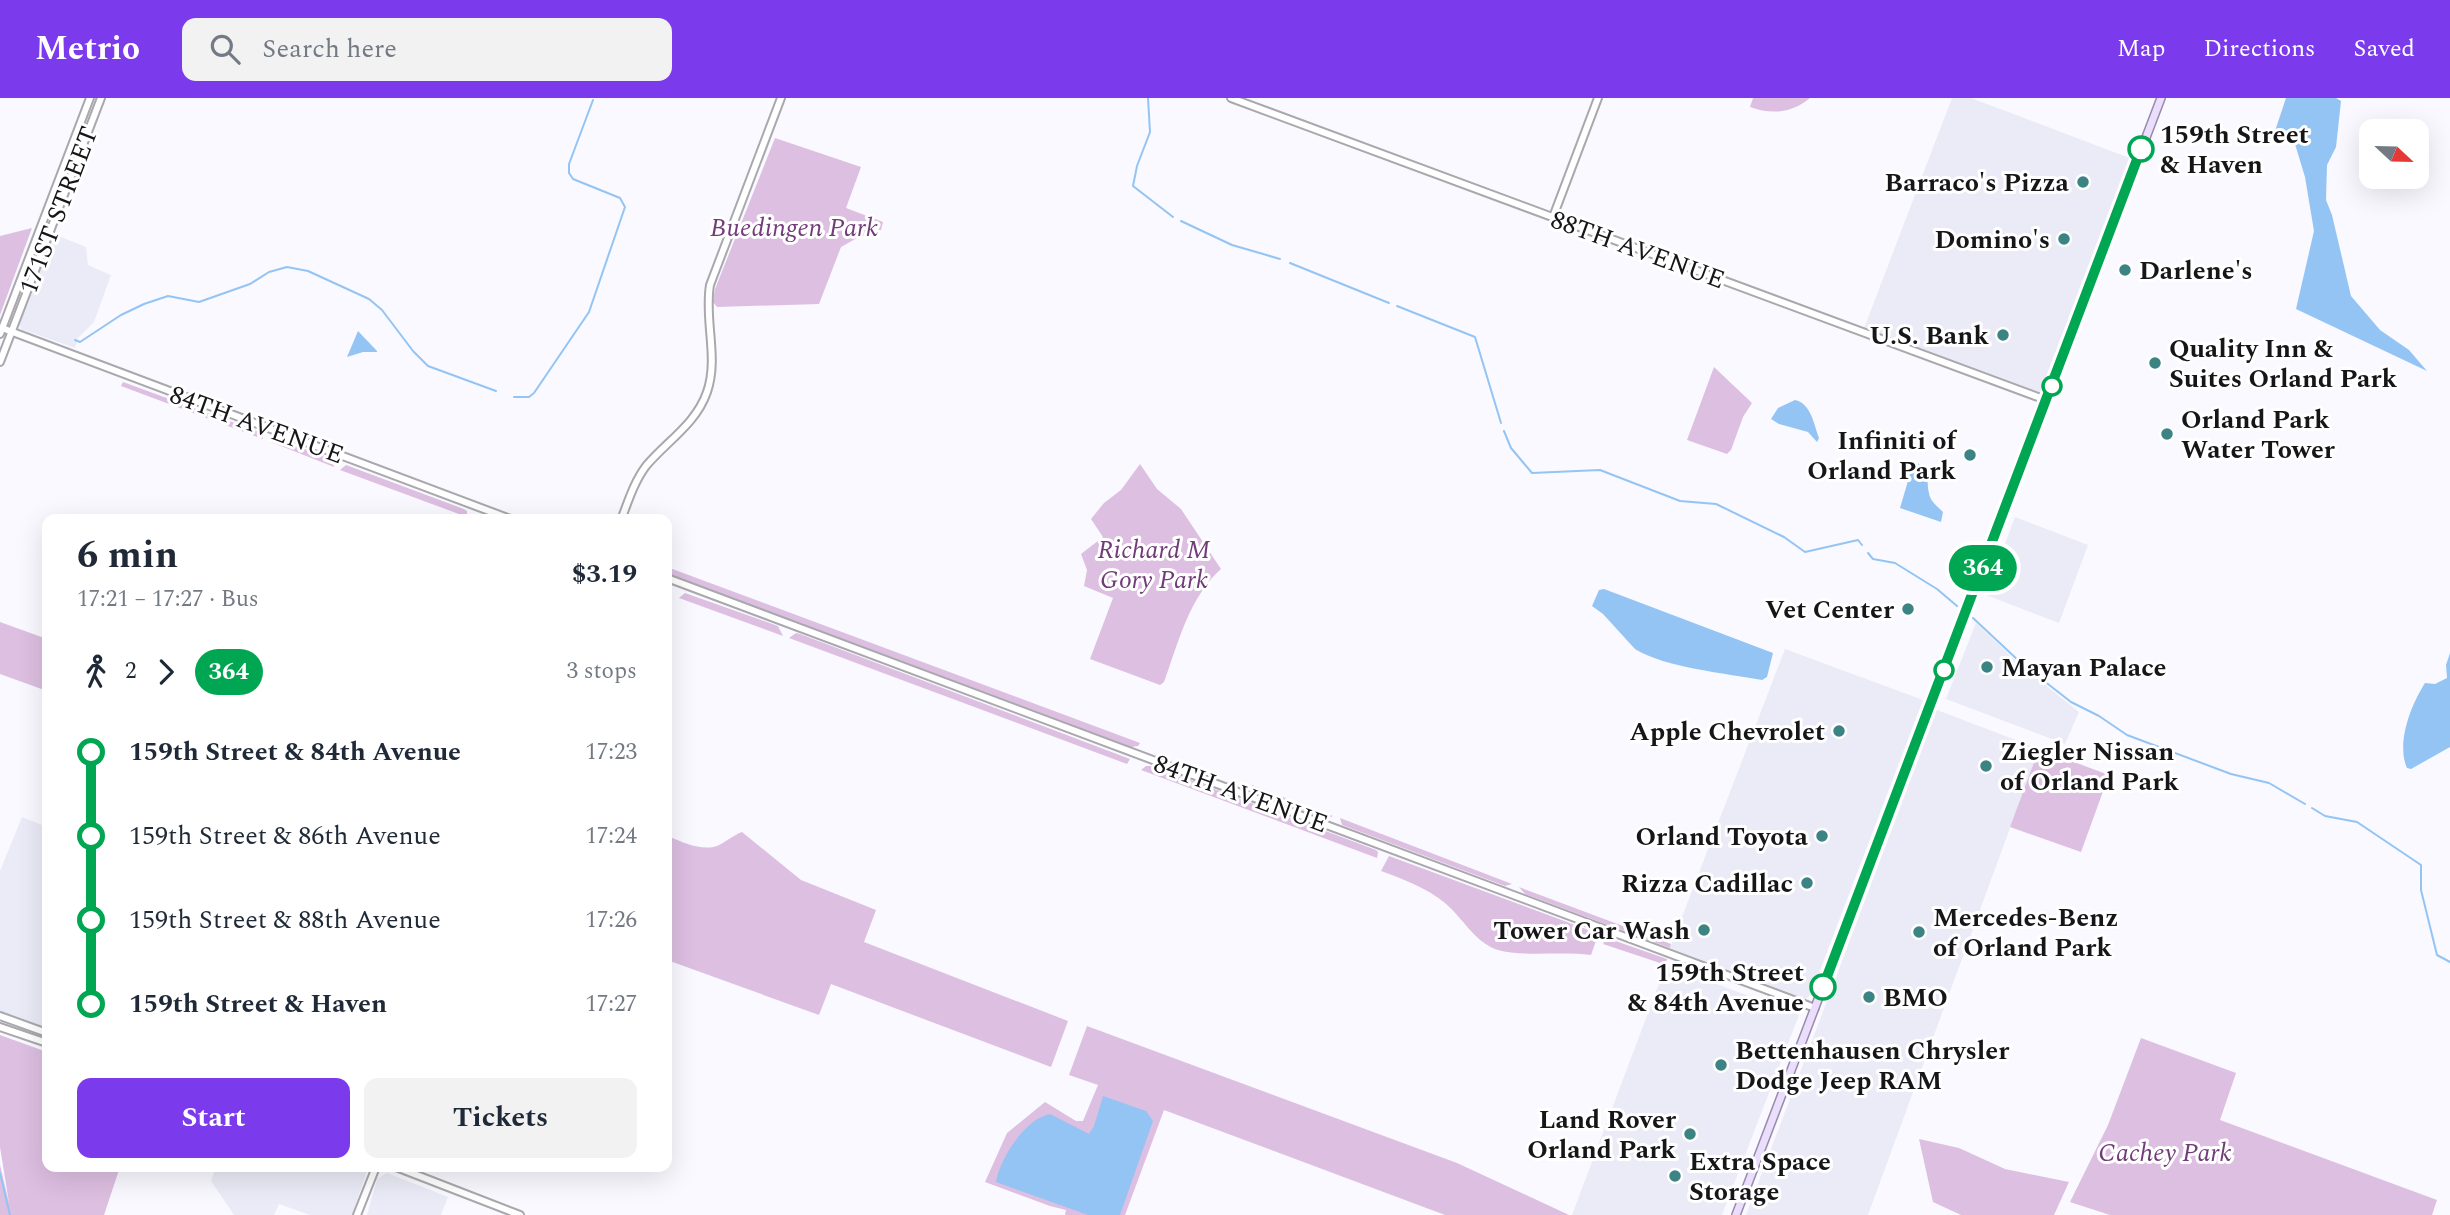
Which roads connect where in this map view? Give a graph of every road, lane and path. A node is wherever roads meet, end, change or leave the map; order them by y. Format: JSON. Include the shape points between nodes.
{"nodes":[{"id":1,"x":90,"y":98,"type":"edge"},
{"id":2,"x":101,"y":98,"type":"edge"},
{"id":3,"x":781,"y":98,"type":"edge"},
{"id":4,"x":1231,"y":98,"type":"edge"},
{"id":5,"x":1598,"y":98,"type":"edge"},
{"id":6,"x":2161,"y":98,"type":"edge"},
{"id":7,"x":1553,"y":217,"type":"junction"},
{"id":8,"x":1,"y":331,"type":"edge"},
{"id":9,"x":12,"y":332,"type":"junction"},
{"id":10,"x":0,"y":362,"type":"edge"},
{"id":11,"x":2046,"y":400,"type":"junction"},
{"id":12,"x":497,"y":514,"type":"edge"},
{"id":13,"x":623,"y":514,"type":"edge"},
{"id":14,"x":672,"y":580,"type":"edge"},
{"id":15,"x":1815,"y":1008,"type":"junction"},
{"id":16,"x":0,"y":1016,"type":"edge"},
{"id":17,"x":0,"y":1027,"type":"edge"},
{"id":18,"x":42,"y":1031,"type":"edge"},
{"id":19,"x":42,"y":1041,"type":"edge"},
{"id":20,"x":374,"y":1172,"type":"edge"},
{"id":21,"x":409,"y":1172,"type":"edge"},
{"id":22,"x":357,"y":1215,"type":"edge"},
{"id":23,"x":520,"y":1215,"type":"edge"},
{"id":24,"x":1735,"y":1215,"type":"edge"}],
"edges":[{"from":1,"to":8,"type":"street","name":"171ST STREET"},
{"from":2,"to":9,"type":"street","name":"171ST STREET"},
{"from":3,"to":13,"type":"street","via":[[710,285],[708,391],[693,419],[645,467]]},
{"from":4,"to":7,"type":"street","name":"88TH AVENUE"},
{"from":5,"to":7,"type":"street"},
{"from":6,"to":11,"type":"main road"},
{"from":7,"to":11,"type":"street","name":"88TH AVENUE"},
{"from":8,"to":9,"type":"street","name":"84TH AVENUE"},
{"from":9,"to":10,"type":"street","name":"171ST STREET"},
{"from":9,"to":12,"type":"street","name":"84TH AVENUE"},
{"from":11,"to":15,"type":"main road"},
{"from":14,"to":15,"type":"street","name":"84TH AVENUE"},
{"from":15,"to":24,"type":"main road"},
{"from":16,"to":18,"type":"street"},
{"from":17,"to":19,"type":"street"},
{"from":20,"to":22,"type":"street"},
{"from":21,"to":23,"type":"street"}]}
